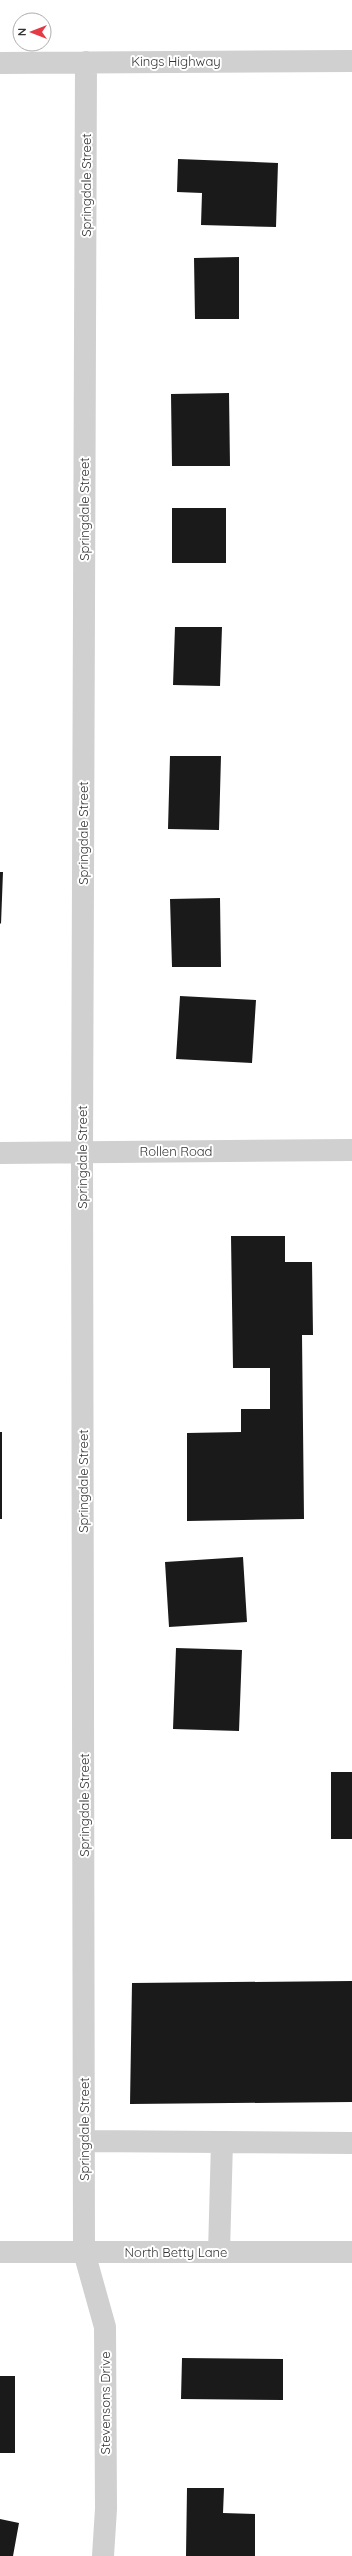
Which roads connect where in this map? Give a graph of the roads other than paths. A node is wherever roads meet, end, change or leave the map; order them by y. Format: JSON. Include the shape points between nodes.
{"nodes":[{"id":1,"x":352,"y":61,"type":"edge"},
{"id":2,"x":86,"y":62,"type":"junction"},
{"id":3,"x":0,"y":63,"type":"edge"},
{"id":4,"x":352,"y":1150,"type":"edge"},
{"id":5,"x":82,"y":1152,"type":"junction"},
{"id":6,"x":0,"y":1153,"type":"edge"},
{"id":7,"x":84,"y":2141,"type":"junction"},
{"id":8,"x":222,"y":2142,"type":"junction"},
{"id":9,"x":352,"y":2143,"type":"edge"},
{"id":10,"x":0,"y":2252,"type":"edge"},
{"id":11,"x":84,"y":2252,"type":"junction"},
{"id":12,"x":219,"y":2252,"type":"junction"},
{"id":13,"x":352,"y":2252,"type":"edge"},
{"id":14,"x":103,"y":2556,"type":"edge"}],
"edges":[{"from":1,"to":2,"type":"street","name":"Kings Highway"},
{"from":2,"to":3,"type":"street","name":"Kings Highway"},
{"from":2,"to":5,"type":"street","name":"Springdale Street"},
{"from":4,"to":5,"type":"street","name":"Rollen Road"},
{"from":5,"to":6,"type":"street","name":"Rollen Road"},
{"from":5,"to":7,"type":"street","name":"Springdale Street"},
{"from":7,"to":8,"type":"street"},
{"from":7,"to":11,"type":"street","name":"Springdale Street"},
{"from":8,"to":9,"type":"street"},
{"from":8,"to":12,"type":"street"},
{"from":10,"to":11,"type":"street","name":"North Betty Lane"},
{"from":11,"to":12,"type":"street","name":"North Betty Lane"},
{"from":11,"to":14,"type":"street","name":"Stevensons Drive","via":[[104,2327],[106,2509]]},
{"from":12,"to":13,"type":"street","name":"North Betty Lane"}]}
